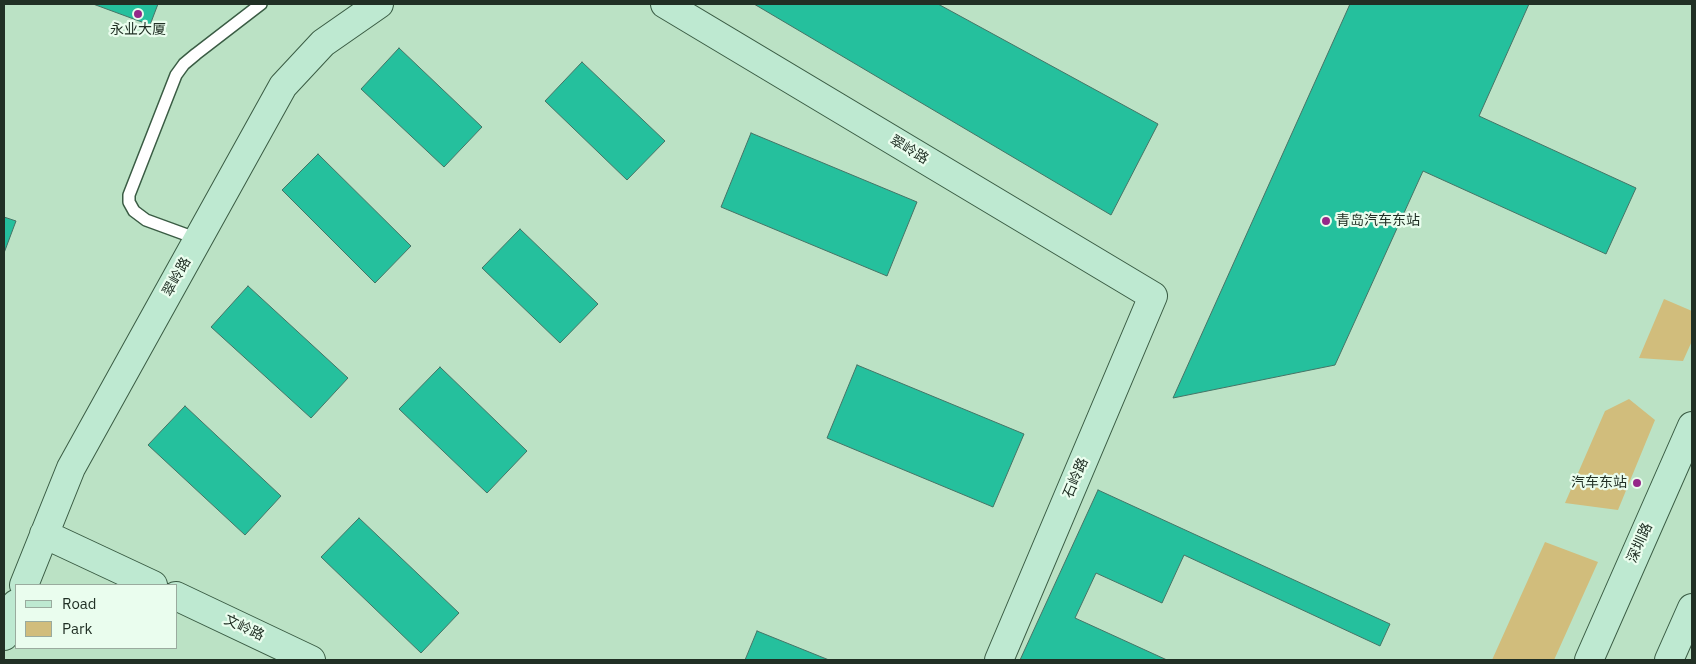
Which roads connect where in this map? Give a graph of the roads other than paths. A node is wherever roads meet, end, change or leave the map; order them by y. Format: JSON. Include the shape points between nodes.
{"nodes":[{"id":1,"x":262,"y":4,"type":"edge"},
{"id":2,"x":379,"y":4,"type":"edge"},
{"id":3,"x":665,"y":4,"type":"edge"},
{"id":4,"x":198,"y":239,"type":"junction"},
{"id":5,"x":1153,"y":296,"type":"joint"},
{"id":6,"x":1692,"y":426,"type":"edge"},
{"id":7,"x":44,"y":534,"type":"junction"},
{"id":8,"x":24,"y":584,"type":"edge"},
{"id":9,"x":151,"y":584,"type":"edge"},
{"id":10,"x":178,"y":597,"type":"edge"},
{"id":11,"x":15,"y":607,"type":"edge"},
{"id":12,"x":1692,"y":608,"type":"edge"},
{"id":13,"x":4,"y":636,"type":"edge"},
{"id":14,"x":311,"y":660,"type":"edge"},
{"id":15,"x":999,"y":660,"type":"edge"},
{"id":16,"x":1589,"y":660,"type":"edge"},
{"id":17,"x":1669,"y":660,"type":"edge"}],
"edges":[{"from":1,"to":4,"type":"lane","via":[[196,54],[176,75],[129,195],[134,211],[146,220]]},
{"from":2,"to":4,"type":"street","name":"翠岭路","via":[[323,42],[283,86]]},
{"from":3,"to":5,"type":"street","name":"翠岭路"},
{"from":4,"to":7,"type":"street","name":"翠岭路","via":[[71,468]]},
{"from":5,"to":15,"type":"street","name":"石岭路"},
{"from":6,"to":16,"type":"street","name":"深圳路"},
{"from":7,"to":8,"type":"street","name":"翠岭路"},
{"from":7,"to":9,"type":"street"},
{"from":10,"to":14,"type":"street","name":"文岭路"},
{"from":11,"to":13,"type":"street"},
{"from":12,"to":17,"type":"street"}]}
